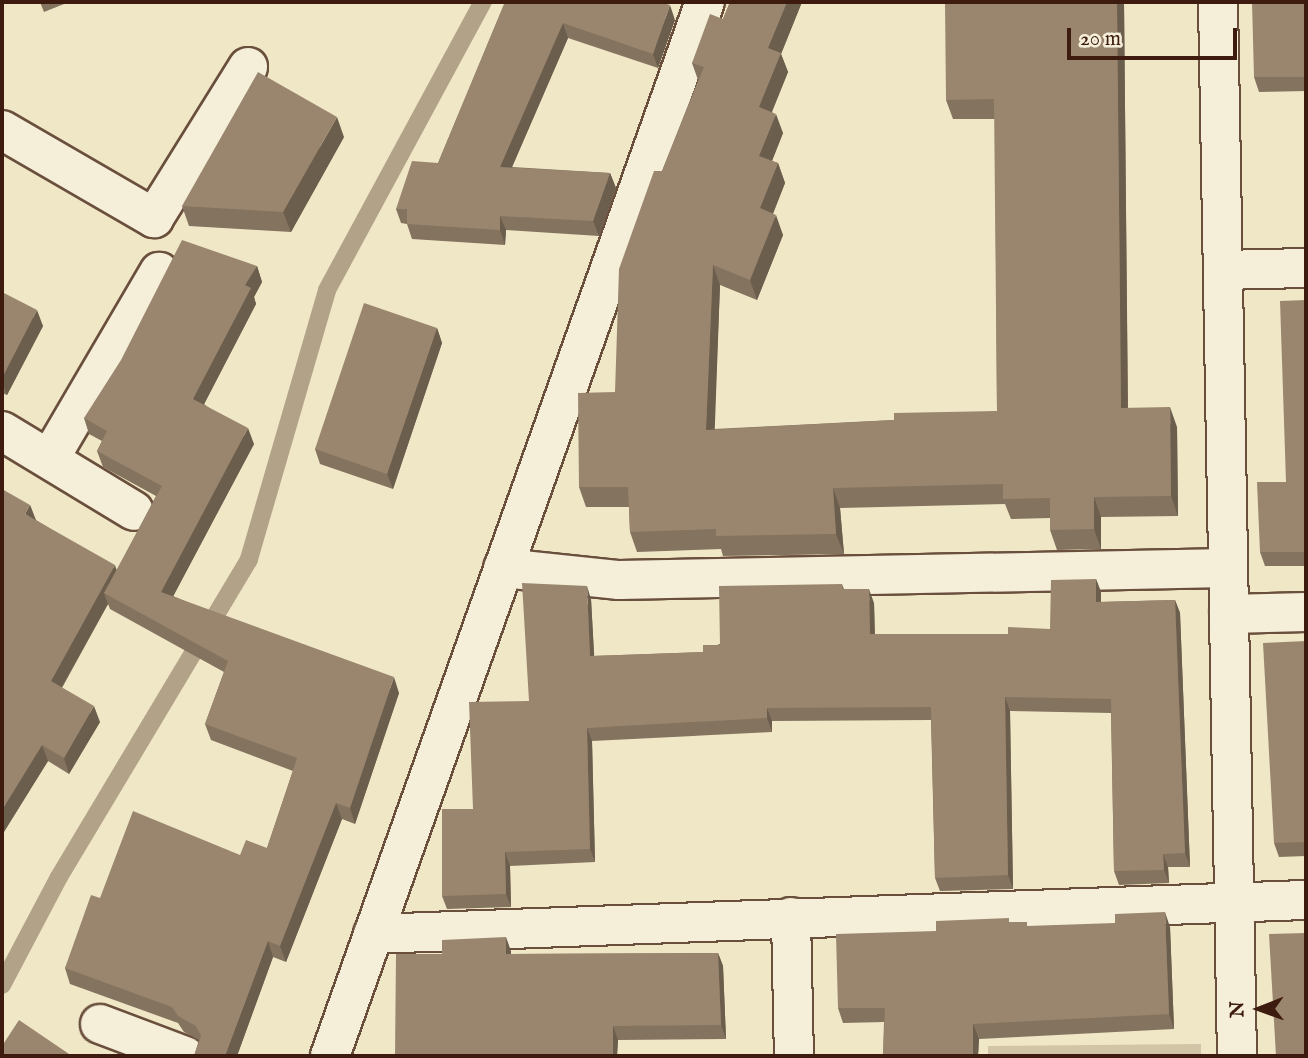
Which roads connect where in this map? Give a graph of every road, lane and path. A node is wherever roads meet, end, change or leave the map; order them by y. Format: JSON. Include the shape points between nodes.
{"nodes":[{"id":1,"x":705,"y":2,"type":"edge"},
{"id":2,"x":1218,"y":2,"type":"edge"},
{"id":3,"x":248,"y":67,"type":"dead end"},
{"id":4,"x":2,"y":130,"type":"edge"},
{"id":5,"x":1306,"y":268,"type":"edge"},
{"id":6,"x":1223,"y":270,"type":"junction"},
{"id":7,"x":159,"y":272,"type":"dead end"},
{"id":8,"x":2,"y":431,"type":"edge"},
{"id":9,"x":50,"y":458,"type":"junction"},
{"id":10,"x":134,"y":511,"type":"dead end"},
{"id":11,"x":503,"y":568,"type":"junction"},
{"id":12,"x":1228,"y":568,"type":"junction"},
{"id":13,"x":1306,"y":612,"type":"edge"},
{"id":14,"x":1229,"y":614,"type":"junction"},
{"id":15,"x":1234,"y":900,"type":"junction"},
{"id":16,"x":1306,"y":900,"type":"edge"},
{"id":17,"x":790,"y":918,"type":"junction"},
{"id":18,"x":373,"y":934,"type":"junction"},
{"id":19,"x":100,"y":1024,"type":"dead end"},
{"id":20,"x":185,"y":1056,"type":"edge"},
{"id":21,"x":330,"y":1056,"type":"edge"},
{"id":22,"x":794,"y":1056,"type":"edge"},
{"id":23,"x":1237,"y":1056,"type":"edge"}],
"edges":[{"from":1,"to":11,"type":"street"},
{"from":2,"to":6,"type":"street"},
{"from":3,"to":4,"type":"street","via":[[155,218]]},
{"from":5,"to":6,"type":"street"},
{"from":6,"to":12,"type":"street"},
{"from":7,"to":9,"type":"street"},
{"from":8,"to":9,"type":"street"},
{"from":9,"to":10,"type":"street"},
{"from":11,"to":12,"type":"street","via":[[619,580]]},
{"from":11,"to":18,"type":"street"},
{"from":12,"to":14,"type":"street"},
{"from":13,"to":14,"type":"street"},
{"from":14,"to":15,"type":"street"},
{"from":15,"to":16,"type":"street"},
{"from":15,"to":17,"type":"street"},
{"from":15,"to":23,"type":"street"},
{"from":17,"to":18,"type":"street"},
{"from":17,"to":22,"type":"street"},
{"from":18,"to":21,"type":"street"},
{"from":19,"to":20,"type":"street"}]}
